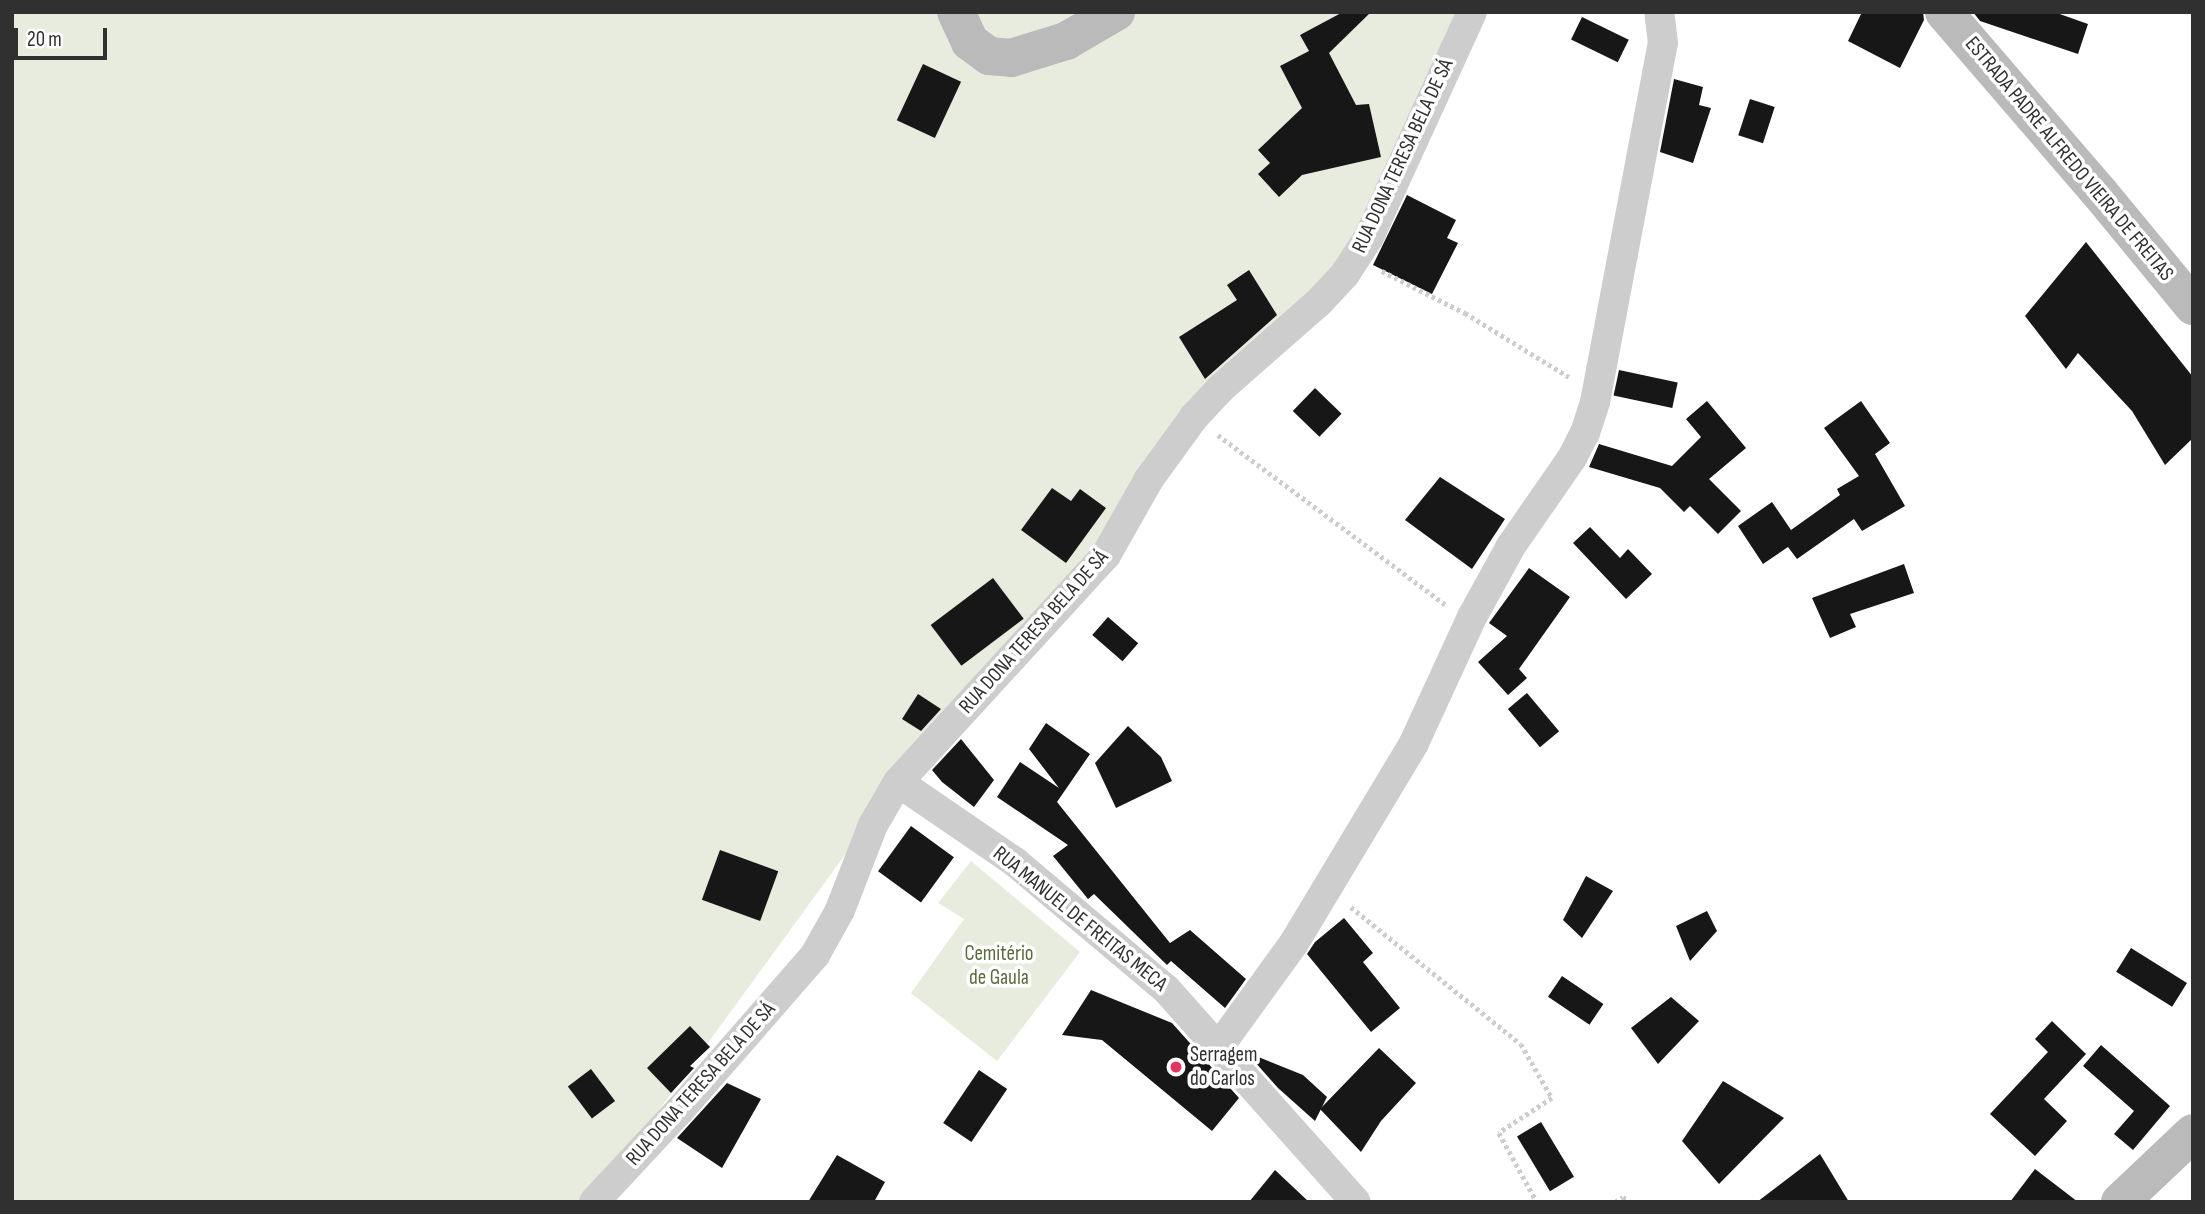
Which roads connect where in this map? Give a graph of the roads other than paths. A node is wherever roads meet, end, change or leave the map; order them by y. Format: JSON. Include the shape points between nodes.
{"nodes":[{"id":1,"x":956,"y":12,"type":"edge"},
{"id":2,"x":1116,"y":12,"type":"edge"},
{"id":3,"x":1472,"y":12,"type":"edge"},
{"id":4,"x":1659,"y":12,"type":"edge"},
{"id":5,"x":1944,"y":12,"type":"edge"},
{"id":6,"x":2193,"y":306,"type":"edge"},
{"id":7,"x":898,"y":782,"type":"junction"},
{"id":8,"x":1218,"y":1048,"type":"junction"},
{"id":9,"x":2193,"y":1133,"type":"edge"},
{"id":10,"x":594,"y":1202,"type":"edge"},
{"id":11,"x":1356,"y":1202,"type":"edge"},
{"id":12,"x":2120,"y":1202,"type":"edge"}],
"edges":[{"from":1,"to":2,"type":"main road","via":[[970,42],[989,56],[1011,58],[1066,41]]},
{"from":3,"to":7,"type":"street","name":"RUA DONA TERESA BELA DE SÁ","via":[[1356,257],[1320,301],[1194,417],[1149,479],[1106,555]]},
{"from":4,"to":8,"type":"street","via":[[1663,43],[1597,393],[1585,433],[1511,546],[1469,622],[1414,743],[1294,943]]},
{"from":5,"to":6,"type":"main road","name":"ESTRADA PADRE ALFREDO VIEIRA DE FREITAS"},
{"from":7,"to":8,"type":"street","name":"RUA MANUEL DE FREITAS MECA","via":[[1016,862],[1109,939],[1166,989]]},
{"from":7,"to":10,"type":"street","name":"RUA DONA TERESA BELA DE SÁ","via":[[873,825],[840,910],[815,955]]},
{"from":8,"to":11,"type":"street","name":"RUA MANUEL DE FREITAS MECA"},
{"from":9,"to":12,"type":"main road"}]}
